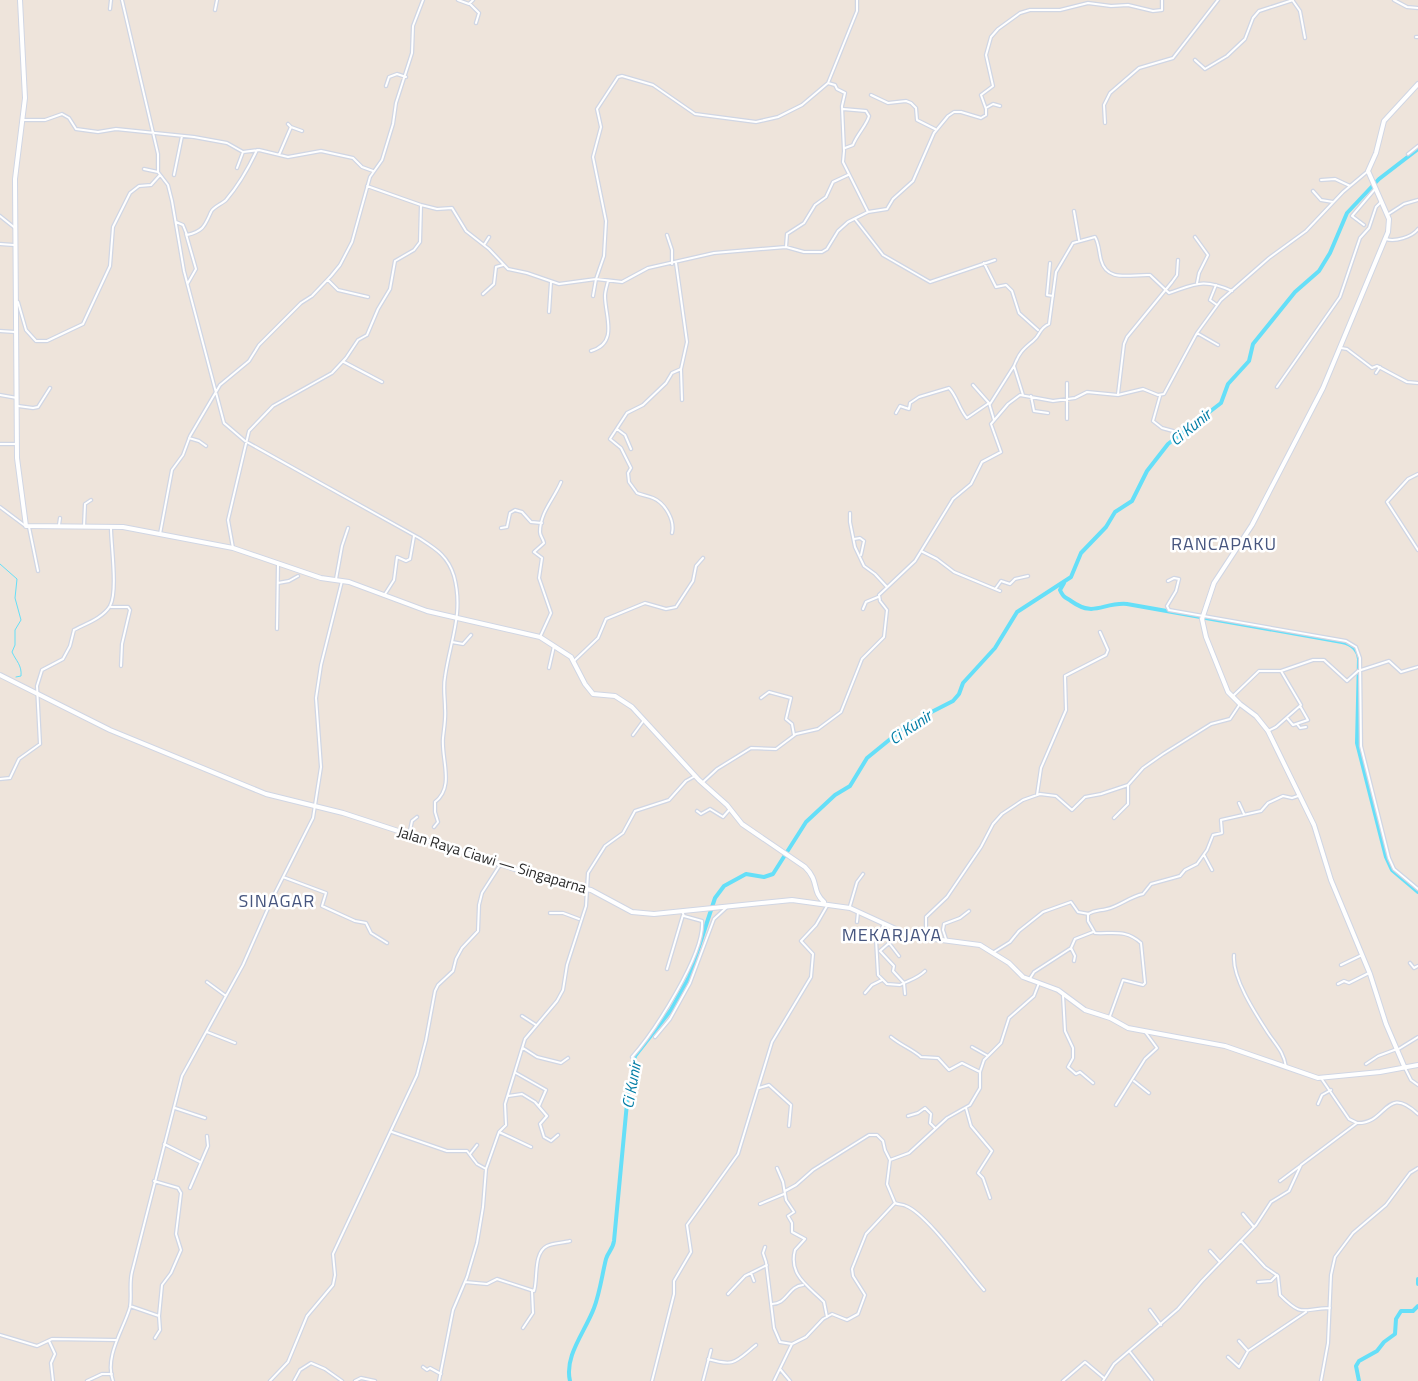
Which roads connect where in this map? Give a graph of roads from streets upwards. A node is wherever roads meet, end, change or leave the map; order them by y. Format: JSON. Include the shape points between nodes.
{"nodes":[{"id":1,"x":20,"y":0,"type":"edge"},
{"id":2,"x":112,"y":0,"type":"edge"},
{"id":3,"x":122,"y":0,"type":"edge"},
{"id":4,"x":218,"y":0,"type":"edge"},
{"id":5,"x":423,"y":0,"type":"edge"},
{"id":6,"x":458,"y":0,"type":"edge"},
{"id":7,"x":473,"y":0,"type":"edge"},
{"id":8,"x":857,"y":0,"type":"edge"},
{"id":9,"x":1162,"y":0,"type":"edge"},
{"id":10,"x":1218,"y":0,"type":"edge"},
{"id":11,"x":1292,"y":0,"type":"edge"},
{"id":12,"x":1394,"y":0,"type":"edge"},
{"id":13,"x":470,"y":4,"type":"junction"},
{"id":14,"x":1418,"y":8,"type":"edge"},
{"id":15,"x":110,"y":9,"type":"dead end"},
{"id":16,"x":215,"y":10,"type":"dead end"},
{"id":17,"x":476,"y":23,"type":"dead end"},
{"id":18,"x":1305,"y":38,"type":"dead end"},
{"id":19,"x":1195,"y":60,"type":"dead end"},
{"id":20,"x":406,"y":77,"type":"junction"},
{"id":21,"x":828,"y":84,"type":"junction"},
{"id":22,"x":1418,"y":84,"type":"edge"},
{"id":23,"x":386,"y":86,"type":"dead end"},
{"id":24,"x":871,"y":95,"type":"dead end"},
{"id":25,"x":1000,"y":106,"type":"dead end"},
{"id":26,"x":986,"y":108,"type":"junction"},
{"id":27,"x":843,"y":109,"type":"junction"},
{"id":28,"x":23,"y":120,"type":"junction"},
{"id":29,"x":1104,"y":123,"type":"dead end"},
{"id":30,"x":288,"y":124,"type":"dead end"},
{"id":31,"x":291,"y":127,"type":"junction"},
{"id":32,"x":936,"y":129,"type":"junction"},
{"id":33,"x":302,"y":131,"type":"dead end"},
{"id":34,"x":153,"y":133,"type":"junction"},
{"id":35,"x":182,"y":136,"type":"junction"},
{"id":36,"x":1418,"y":146,"type":"edge"},
{"id":37,"x":844,"y":149,"type":"junction"},
{"id":38,"x":257,"y":150,"type":"junction"},
{"id":39,"x":243,"y":152,"type":"junction"},
{"id":40,"x":279,"y":154,"type":"junction"},
{"id":41,"x":1408,"y":154,"type":"dead end"},
{"id":42,"x":237,"y":168,"type":"dead end"},
{"id":43,"x":144,"y":169,"type":"dead end"},
{"id":44,"x":373,"y":170,"type":"junction"},
{"id":45,"x":1368,"y":171,"type":"junction"},
{"id":46,"x":159,"y":173,"type":"junction"},
{"id":47,"x":174,"y":175,"type":"dead end"},
{"id":48,"x":848,"y":175,"type":"junction"},
{"id":49,"x":1321,"y":180,"type":"dead end"},
{"id":50,"x":367,"y":186,"type":"junction"},
{"id":51,"x":1350,"y":186,"type":"junction"},
{"id":52,"x":1374,"y":188,"type":"junction"},
{"id":53,"x":1313,"y":191,"type":"dead end"},
{"id":54,"x":1418,"y":200,"type":"edge"},
{"id":55,"x":1333,"y":202,"type":"junction"},
{"id":56,"x":1382,"y":202,"type":"junction"},
{"id":57,"x":421,"y":205,"type":"junction"},
{"id":58,"x":1074,"y":211,"type":"dead end"},
{"id":59,"x":868,"y":212,"type":"junction"},
{"id":60,"x":1387,"y":215,"type":"junction"},
{"id":61,"x":0,"y":216,"type":"edge"},
{"id":62,"x":855,"y":219,"type":"junction"},
{"id":63,"x":176,"y":222,"type":"junction"},
{"id":64,"x":1364,"y":225,"type":"dead end"},
{"id":65,"x":16,"y":229,"type":"junction"},
{"id":66,"x":1418,"y":229,"type":"edge"},
{"id":67,"x":186,"y":234,"type":"junction"},
{"id":68,"x":667,"y":235,"type":"dead end"},
{"id":69,"x":489,"y":237,"type":"dead end"},
{"id":70,"x":1195,"y":237,"type":"dead end"},
{"id":71,"x":1385,"y":238,"type":"junction"},
{"id":72,"x":1080,"y":241,"type":"junction"},
{"id":73,"x":0,"y":244,"type":"edge"},
{"id":74,"x":16,"y":245,"type":"junction"},
{"id":75,"x":484,"y":245,"type":"junction"},
{"id":76,"x":786,"y":247,"type":"junction"},
{"id":77,"x":995,"y":260,"type":"dead end"},
{"id":78,"x":1178,"y":260,"type":"dead end"},
{"id":79,"x":676,"y":263,"type":"junction"},
{"id":80,"x":984,"y":263,"type":"junction"},
{"id":81,"x":1050,"y":263,"type":"dead end"},
{"id":82,"x":672,"y":264,"type":"junction"},
{"id":83,"x":503,"y":265,"type":"junction"},
{"id":84,"x":328,"y":279,"type":"junction"},
{"id":85,"x":596,"y":279,"type":"junction"},
{"id":86,"x":608,"y":280,"type":"junction"},
{"id":87,"x":551,"y":282,"type":"junction"},
{"id":88,"x":1197,"y":283,"type":"junction"},
{"id":89,"x":187,"y":284,"type":"junction"},
{"id":90,"x":1216,"y":285,"type":"junction"},
{"id":91,"x":1166,"y":290,"type":"junction"},
{"id":92,"x":1232,"y":291,"type":"junction"},
{"id":93,"x":483,"y":294,"type":"dead end"},
{"id":94,"x":593,"y":296,"type":"dead end"},
{"id":95,"x":1054,"y":296,"type":"junction"},
{"id":96,"x":368,"y":297,"type":"dead end"},
{"id":97,"x":16,"y":302,"type":"junction"},
{"id":98,"x":1217,"y":306,"type":"junction"},
{"id":99,"x":549,"y":312,"type":"dead end"},
{"id":100,"x":0,"y":331,"type":"edge"},
{"id":101,"x":1039,"y":331,"type":"junction"},
{"id":102,"x":16,"y":332,"type":"junction"},
{"id":103,"x":1197,"y":333,"type":"junction"},
{"id":104,"x":1218,"y":345,"type":"dead end"},
{"id":105,"x":1341,"y":347,"type":"junction"},
{"id":106,"x":591,"y":351,"type":"dead end"},
{"id":107,"x":343,"y":362,"type":"junction"},
{"id":108,"x":1014,"y":366,"type":"junction"},
{"id":109,"x":1380,"y":368,"type":"junction"},
{"id":110,"x":681,"y":369,"type":"junction"},
{"id":111,"x":1376,"y":373,"type":"dead end"},
{"id":112,"x":382,"y":382,"type":"dead end"},
{"id":113,"x":1067,"y":382,"type":"dead end"},
{"id":114,"x":1418,"y":383,"type":"edge"},
{"id":115,"x":973,"y":385,"type":"dead end"},
{"id":116,"x":1277,"y":387,"type":"dead end"},
{"id":117,"x":50,"y":388,"type":"dead end"},
{"id":118,"x":216,"y":393,"type":"junction"},
{"id":119,"x":1023,"y":395,"type":"junction"},
{"id":120,"x":1118,"y":395,"type":"junction"},
{"id":121,"x":0,"y":396,"type":"edge"},
{"id":122,"x":1031,"y":396,"type":"junction"},
{"id":123,"x":1160,"y":396,"type":"junction"},
{"id":124,"x":17,"y":398,"type":"junction"},
{"id":125,"x":682,"y":400,"type":"dead end"},
{"id":126,"x":1068,"y":400,"type":"junction"},
{"id":127,"x":990,"y":404,"type":"junction"},
{"id":128,"x":17,"y":405,"type":"junction"},
{"id":129,"x":896,"y":413,"type":"dead end"},
{"id":130,"x":1048,"y":413,"type":"dead end"},
{"id":131,"x":1068,"y":419,"type":"dead end"},
{"id":132,"x":994,"y":420,"type":"junction"},
{"id":133,"x":617,"y":429,"type":"junction"},
{"id":134,"x":1173,"y":431,"type":"dead end"},
{"id":135,"x":190,"y":438,"type":"junction"},
{"id":136,"x":246,"y":442,"type":"junction"},
{"id":137,"x":0,"y":444,"type":"edge"},
{"id":138,"x":17,"y":444,"type":"junction"},
{"id":139,"x":206,"y":446,"type":"dead end"},
{"id":140,"x":631,"y":449,"type":"dead end"},
{"id":141,"x":1418,"y":474,"type":"edge"},
{"id":142,"x":561,"y":482,"type":"dead end"},
{"id":143,"x":91,"y":500,"type":"dead end"},
{"id":144,"x":0,"y":507,"type":"edge"},
{"id":145,"x":850,"y":513,"type":"dead end"},
{"id":146,"x":60,"y":518,"type":"dead end"},
{"id":147,"x":542,"y":522,"type":"junction"},
{"id":148,"x":27,"y":526,"type":"junction"},
{"id":149,"x":59,"y":527,"type":"junction"},
{"id":150,"x":84,"y":527,"type":"junction"},
{"id":151,"x":110,"y":528,"type":"junction"},
{"id":152,"x":348,"y":528,"type":"dead end"},
{"id":153,"x":501,"y":528,"type":"dead end"},
{"id":154,"x":672,"y":533,"type":"dead end"},
{"id":155,"x":160,"y":534,"type":"junction"},
{"id":156,"x":414,"y":535,"type":"junction"},
{"id":157,"x":854,"y":539,"type":"junction"},
{"id":158,"x":233,"y":548,"type":"junction"},
{"id":159,"x":1418,"y":550,"type":"edge"},
{"id":160,"x":921,"y":551,"type":"junction"},
{"id":161,"x":861,"y":556,"type":"junction"},
{"id":162,"x":703,"y":558,"type":"dead end"},
{"id":163,"x":278,"y":564,"type":"junction"},
{"id":164,"x":38,"y":571,"type":"dead end"},
{"id":165,"x":298,"y":576,"type":"dead end"},
{"id":166,"x":1028,"y":576,"type":"dead end"},
{"id":167,"x":336,"y":579,"type":"junction"},
{"id":168,"x":342,"y":580,"type":"junction"},
{"id":169,"x":1168,"y":580,"type":"dead end"},
{"id":170,"x":278,"y":583,"type":"junction"},
{"id":171,"x":888,"y":587,"type":"junction"},
{"id":172,"x":996,"y":588,"type":"junction"},
{"id":173,"x":1000,"y":591,"type":"dead end"},
{"id":174,"x":383,"y":596,"type":"junction"},
{"id":175,"x":878,"y":597,"type":"junction"},
{"id":176,"x":110,"y":607,"type":"junction"},
{"id":177,"x":863,"y":609,"type":"dead end"},
{"id":178,"x":1202,"y":617,"type":"junction"},
{"id":179,"x":458,"y":618,"type":"junction"},
{"id":180,"x":277,"y":629,"type":"dead end"},
{"id":181,"x":1100,"y":632,"type":"dead end"},
{"id":182,"x":471,"y":636,"type":"dead end"},
{"id":183,"x":540,"y":637,"type":"junction"},
{"id":184,"x":452,"y":642,"type":"junction"},
{"id":185,"x":554,"y":646,"type":"junction"},
{"id":186,"x":574,"y":662,"type":"junction"},
{"id":187,"x":121,"y":666,"type":"dead end"},
{"id":188,"x":1418,"y":667,"type":"edge"},
{"id":189,"x":549,"y":668,"type":"dead end"},
{"id":190,"x":1359,"y":670,"type":"junction"},
{"id":191,"x":1281,"y":671,"type":"junction"},
{"id":192,"x":0,"y":675,"type":"edge"},
{"id":193,"x":38,"y":694,"type":"junction"},
{"id":194,"x":1231,"y":697,"type":"junction"},
{"id":195,"x":761,"y":698,"type":"dead end"},
{"id":196,"x":1240,"y":704,"type":"junction"},
{"id":197,"x":1300,"y":706,"type":"junction"},
{"id":198,"x":1287,"y":718,"type":"junction"},
{"id":199,"x":644,"y":720,"type":"junction"},
{"id":200,"x":1297,"y":724,"type":"junction"},
{"id":201,"x":1306,"y":727,"type":"dead end"},
{"id":202,"x":1268,"y":731,"type":"junction"},
{"id":203,"x":633,"y":735,"type":"dead end"},
{"id":204,"x":794,"y":735,"type":"junction"},
{"id":205,"x":696,"y":776,"type":"junction"},
{"id":206,"x":0,"y":779,"type":"edge"},
{"id":207,"x":702,"y":783,"type":"junction"},
{"id":208,"x":1128,"y":785,"type":"junction"},
{"id":209,"x":1037,"y":795,"type":"junction"},
{"id":210,"x":1298,"y":796,"type":"junction"},
{"id":211,"x":1239,"y":803,"type":"dead end"},
{"id":212,"x":313,"y":807,"type":"junction"},
{"id":213,"x":730,"y":809,"type":"junction"},
{"id":214,"x":697,"y":811,"type":"dead end"},
{"id":215,"x":1244,"y":814,"type":"junction"},
{"id":216,"x":417,"y":817,"type":"dead end"},
{"id":217,"x":1114,"y":818,"type":"dead end"},
{"id":218,"x":434,"y":827,"type":"dead end"},
{"id":219,"x":409,"y":835,"type":"junction"},
{"id":220,"x":1204,"y":855,"type":"junction"},
{"id":221,"x":500,"y":865,"type":"junction"},
{"id":222,"x":1212,"y":870,"type":"dead end"},
{"id":223,"x":863,"y":874,"type":"dead end"},
{"id":224,"x":283,"y":877,"type":"junction"},
{"id":225,"x":587,"y":889,"type":"junction"},
{"id":226,"x":1418,"y":889,"type":"edge"},
{"id":227,"x":827,"y":904,"type":"junction"},
{"id":228,"x":725,"y":907,"type":"junction"},
{"id":229,"x":850,"y":908,"type":"junction"},
{"id":230,"x":858,"y":910,"type":"junction"},
{"id":231,"x":968,"y":911,"type":"dead end"},
{"id":232,"x":682,"y":913,"type":"junction"},
{"id":233,"x":550,"y":914,"type":"dead end"},
{"id":234,"x":1089,"y":914,"type":"junction"},
{"id":235,"x":580,"y":920,"type":"junction"},
{"id":236,"x":857,"y":922,"type":"dead end"},
{"id":237,"x":884,"y":924,"type":"junction"},
{"id":238,"x":891,"y":928,"type":"junction"},
{"id":239,"x":1094,"y":932,"type":"junction"},
{"id":240,"x":926,"y":937,"type":"junction"},
{"id":241,"x":947,"y":941,"type":"junction"},
{"id":242,"x":387,"y":943,"type":"dead end"},
{"id":243,"x":889,"y":943,"type":"junction"},
{"id":244,"x":1071,"y":948,"type":"junction"},
{"id":245,"x":994,"y":953,"type":"junction"},
{"id":246,"x":1234,"y":955,"type":"dead end"},
{"id":247,"x":1362,"y":955,"type":"junction"},
{"id":248,"x":899,"y":956,"type":"dead end"},
{"id":249,"x":1074,"y":961,"type":"dead end"},
{"id":250,"x":1410,"y":963,"type":"dead end"},
{"id":251,"x":1341,"y":965,"type":"dead end"},
{"id":252,"x":1418,"y":966,"type":"edge"},
{"id":253,"x":667,"y":969,"type":"dead end"},
{"id":254,"x":925,"y":972,"type":"dead end"},
{"id":255,"x":1369,"y":972,"type":"junction"},
{"id":256,"x":883,"y":980,"type":"junction"},
{"id":257,"x":1029,"y":980,"type":"junction"},
{"id":258,"x":207,"y":982,"type":"dead end"},
{"id":259,"x":904,"y":983,"type":"junction"},
{"id":260,"x":1039,"y":983,"type":"junction"},
{"id":261,"x":1338,"y":984,"type":"dead end"},
{"id":262,"x":865,"y":993,"type":"dead end"},
{"id":263,"x":1063,"y":993,"type":"junction"},
{"id":264,"x":905,"y":994,"type":"dead end"},
{"id":265,"x":226,"y":996,"type":"junction"},
{"id":266,"x":522,"y":1016,"type":"dead end"},
{"id":267,"x":1110,"y":1018,"type":"junction"},
{"id":268,"x":536,"y":1024,"type":"junction"},
{"id":269,"x":207,"y":1032,"type":"junction"},
{"id":270,"x":1146,"y":1033,"type":"junction"},
{"id":271,"x":655,"y":1037,"type":"dead end"},
{"id":272,"x":891,"y":1037,"type":"dead end"},
{"id":273,"x":1418,"y":1037,"type":"edge"},
{"id":274,"x":235,"y":1042,"type":"dead end"},
{"id":275,"x":972,"y":1047,"type":"dead end"},
{"id":276,"x":523,"y":1048,"type":"junction"},
{"id":277,"x":1397,"y":1049,"type":"junction"},
{"id":278,"x":988,"y":1056,"type":"junction"},
{"id":279,"x":632,"y":1057,"type":"dead end"},
{"id":280,"x":568,"y":1058,"type":"dead end"},
{"id":281,"x":1366,"y":1064,"type":"dead end"},
{"id":282,"x":1418,"y":1065,"type":"edge"},
{"id":283,"x":1404,"y":1066,"type":"junction"},
{"id":284,"x":1286,"y":1067,"type":"junction"},
{"id":285,"x":980,"y":1072,"type":"junction"},
{"id":286,"x":515,"y":1073,"type":"junction"},
{"id":287,"x":1321,"y":1078,"type":"junction"},
{"id":288,"x":1133,"y":1080,"type":"junction"},
{"id":289,"x":1093,"y":1083,"type":"dead end"},
{"id":290,"x":1418,"y":1085,"type":"edge"},
{"id":291,"x":759,"y":1088,"type":"junction"},
{"id":292,"x":1331,"y":1090,"type":"junction"},
{"id":293,"x":1149,"y":1094,"type":"dead end"},
{"id":294,"x":506,"y":1096,"type":"junction"},
{"id":295,"x":1318,"y":1104,"type":"dead end"},
{"id":296,"x":1116,"y":1105,"type":"dead end"},
{"id":297,"x":539,"y":1106,"type":"junction"},
{"id":298,"x":175,"y":1108,"type":"junction"},
{"id":299,"x":966,"y":1108,"type":"junction"},
{"id":300,"x":1418,"y":1114,"type":"edge"},
{"id":301,"x":908,"y":1116,"type":"dead end"},
{"id":302,"x":205,"y":1118,"type":"dead end"},
{"id":303,"x":1357,"y":1123,"type":"junction"},
{"id":304,"x":789,"y":1126,"type":"dead end"},
{"id":305,"x":935,"y":1128,"type":"junction"},
{"id":306,"x":392,"y":1132,"type":"junction"},
{"id":307,"x":499,"y":1132,"type":"junction"},
{"id":308,"x":558,"y":1135,"type":"dead end"},
{"id":309,"x":207,"y":1136,"type":"dead end"},
{"id":310,"x":164,"y":1144,"type":"junction"},
{"id":311,"x":477,"y":1145,"type":"dead end"},
{"id":312,"x":531,"y":1147,"type":"dead end"},
{"id":313,"x":470,"y":1154,"type":"junction"},
{"id":314,"x":890,"y":1160,"type":"junction"},
{"id":315,"x":200,"y":1162,"type":"junction"},
{"id":316,"x":1301,"y":1166,"type":"junction"},
{"id":317,"x":778,"y":1168,"type":"dead end"},
{"id":318,"x":1417,"y":1168,"type":"edge"},
{"id":319,"x":486,"y":1169,"type":"junction"},
{"id":320,"x":1418,"y":1173,"type":"edge"},
{"id":321,"x":154,"y":1181,"type":"junction"},
{"id":322,"x":1280,"y":1181,"type":"dead end"},
{"id":323,"x":190,"y":1188,"type":"dead end"},
{"id":324,"x":784,"y":1193,"type":"junction"},
{"id":325,"x":990,"y":1198,"type":"dead end"},
{"id":326,"x":895,"y":1203,"type":"junction"},
{"id":327,"x":760,"y":1204,"type":"dead end"},
{"id":328,"x":1243,"y":1214,"type":"dead end"},
{"id":329,"x":1255,"y":1227,"type":"junction"},
{"id":330,"x":570,"y":1241,"type":"dead end"},
{"id":331,"x":1241,"y":1242,"type":"junction"},
{"id":332,"x":765,"y":1247,"type":"dead end"},
{"id":333,"x":1210,"y":1251,"type":"dead end"},
{"id":334,"x":1220,"y":1262,"type":"junction"},
{"id":335,"x":766,"y":1264,"type":"junction"},
{"id":336,"x":751,"y":1273,"type":"junction"},
{"id":337,"x":1277,"y":1275,"type":"junction"},
{"id":338,"x":754,"y":1281,"type":"dead end"},
{"id":339,"x":465,"y":1282,"type":"junction"},
{"id":340,"x":1258,"y":1282,"type":"dead end"},
{"id":341,"x":804,"y":1285,"type":"junction"},
{"id":342,"x":984,"y":1290,"type":"dead end"},
{"id":343,"x":532,"y":1291,"type":"junction"},
{"id":344,"x":728,"y":1294,"type":"dead end"},
{"id":345,"x":771,"y":1304,"type":"junction"},
{"id":346,"x":130,"y":1306,"type":"junction"},
{"id":347,"x":1330,"y":1308,"type":"junction"},
{"id":348,"x":1150,"y":1310,"type":"dead end"},
{"id":349,"x":1306,"y":1312,"type":"junction"},
{"id":350,"x":159,"y":1316,"type":"junction"},
{"id":351,"x":827,"y":1317,"type":"junction"},
{"id":352,"x":1162,"y":1325,"type":"junction"},
{"id":353,"x":523,"y":1328,"type":"dead end"},
{"id":354,"x":0,"y":1335,"type":"edge"},
{"id":355,"x":155,"y":1338,"type":"dead end"},
{"id":356,"x":49,"y":1340,"type":"junction"},
{"id":357,"x":117,"y":1340,"type":"junction"},
{"id":358,"x":1239,"y":1341,"type":"dead end"},
{"id":359,"x":792,"y":1344,"type":"junction"},
{"id":360,"x":756,"y":1345,"type":"dead end"},
{"id":361,"x":710,"y":1350,"type":"dead end"},
{"id":362,"x":1248,"y":1351,"type":"junction"},
{"id":363,"x":1129,"y":1352,"type":"junction"},
{"id":364,"x":1228,"y":1357,"type":"dead end"},
{"id":365,"x":708,"y":1359,"type":"junction"},
{"id":366,"x":423,"y":1367,"type":"dead end"},
{"id":367,"x":780,"y":1369,"type":"junction"},
{"id":368,"x":112,"y":1374,"type":"junction"},
{"id":369,"x":441,"y":1374,"type":"junction"},
{"id":370,"x":1104,"y":1379,"type":"edge"},
{"id":371,"x":1152,"y":1380,"type":"edge"},
{"id":372,"x":53,"y":1381,"type":"edge"},
{"id":373,"x":87,"y":1381,"type":"edge"},
{"id":374,"x":113,"y":1381,"type":"edge"},
{"id":375,"x":270,"y":1381,"type":"edge"},
{"id":376,"x":294,"y":1381,"type":"edge"},
{"id":377,"x":342,"y":1381,"type":"edge"},
{"id":378,"x":355,"y":1381,"type":"edge"},
{"id":379,"x":375,"y":1381,"type":"edge"},
{"id":380,"x":439,"y":1381,"type":"edge"},
{"id":381,"x":652,"y":1381,"type":"edge"},
{"id":382,"x":703,"y":1381,"type":"edge"},
{"id":383,"x":774,"y":1381,"type":"edge"},
{"id":384,"x":790,"y":1381,"type":"edge"},
{"id":385,"x":1063,"y":1381,"type":"edge"},
{"id":386,"x":1321,"y":1381,"type":"edge"}],
"edges":[{"from":1,"to":28,"type":"street","via":[[25,98]]},
{"from":2,"to":15,"type":"street"},
{"from":3,"to":34,"type":"street"},
{"from":4,"to":16,"type":"street"},
{"from":5,"to":20,"type":"street","via":[[413,26],[412,53]]},
{"from":6,"to":13,"type":"street"},
{"from":7,"to":13,"type":"street"},
{"from":8,"to":21,"type":"street","via":[[857,12]]},
{"from":9,"to":26,"type":"street","via":[[1162,10],[1156,11],[1126,4],[1088,3],[1060,10],[1035,9],[1020,13],[991,37],[986,55],[993,86],[981,96]]},
{"from":10,"to":29,"type":"street","via":[[1172,58],[1139,68],[1110,93],[1104,105]]},
{"from":11,"to":18,"type":"street","via":[[1299,10]]},
{"from":11,"to":19,"type":"street","via":[[1259,11],[1246,39],[1213,65],[1206,69]]},
{"from":12,"to":14,"type":"street","via":[[1407,7]]},
{"from":13,"to":17,"type":"street","via":[[479,13]]},
{"from":20,"to":23,"type":"street","via":[[398,74],[389,77]]},
{"from":20,"to":44,"type":"street","via":[[396,103],[385,152]]},
{"from":21,"to":27,"type":"street","via":[[845,92]]},
{"from":21,"to":85,"type":"street","via":[[814,97],[787,113],[755,122],[695,114],[653,84],[618,77],[597,109],[601,127],[593,157],[606,221],[604,256]]},
{"from":22,"to":45,"type":"street","via":[[1384,122]]},
{"from":24,"to":32,"type":"street","via":[[888,104],[911,103],[916,108],[916,120]]},
{"from":25,"to":26,"type":"street","via":[[993,104]]},
{"from":26,"to":32,"type":"street","via":[[986,115],[982,118],[954,112]]},
{"from":27,"to":37,"type":"street"},
{"from":27,"to":37,"type":"street","via":[[866,111],[869,116],[854,145]]},
{"from":28,"to":34,"type":"street","via":[[45,120],[62,114],[78,129]]},
{"from":28,"to":65,"type":"street","via":[[15,171]]},
{"from":30,"to":31,"type":"street"},
{"from":31,"to":33,"type":"street"},
{"from":31,"to":40,"type":"street"},
{"from":32,"to":59,"type":"street","via":[[913,181],[887,209]]},
{"from":34,"to":35,"type":"street"},
{"from":34,"to":46,"type":"street"},
{"from":35,"to":39,"type":"street","via":[[227,143]]},
{"from":35,"to":47,"type":"street"},
{"from":36,"to":41,"type":"street"},
{"from":37,"to":48,"type":"street","via":[[843,162]]},
{"from":38,"to":39,"type":"street"},
{"from":38,"to":40,"type":"street"},
{"from":38,"to":67,"type":"street","via":[[240,181],[211,212],[210,219],[201,228]]},
{"from":39,"to":42,"type":"street"},
{"from":40,"to":44,"type":"street","via":[[292,157],[321,150],[353,158],[362,167]]},
{"from":43,"to":46,"type":"street"},
{"from":44,"to":50,"type":"street"},
{"from":45,"to":51,"type":"street"},
{"from":45,"to":52,"type":"street"},
{"from":46,"to":63,"type":"street","via":[[168,185]]},
{"from":46,"to":97,"type":"street","via":[[151,185],[139,186],[130,194],[112,231],[110,266],[80,327],[47,342],[36,341],[26,330]]},
{"from":48,"to":59,"type":"street"},
{"from":48,"to":76,"type":"street","via":[[833,182],[826,197],[815,206],[804,223],[787,234]]},
{"from":49,"to":51,"type":"street","via":[[1335,179]]},
{"from":50,"to":57,"type":"street"},
{"from":50,"to":84,"type":"street","via":[[352,242]]},
{"from":51,"to":55,"type":"street"},
{"from":52,"to":56,"type":"street"},
{"from":52,"to":64,"type":"street","via":[[1352,216]]},
{"from":53,"to":55,"type":"street","via":[[1322,200]]},
{"from":54,"to":60,"type":"street"},
{"from":55,"to":92,"type":"street","via":[[1306,231]]},
{"from":56,"to":60,"type":"street"},
{"from":56,"to":116,"type":"street","via":[[1376,207],[1369,228],[1360,238],[1340,297]]},
{"from":57,"to":75,"type":"street","via":[[452,208],[466,231]]},
{"from":57,"to":107,"type":"street","via":[[420,242],[414,250],[395,261],[390,289],[369,333],[358,340]]},
{"from":58,"to":72,"type":"street"},
{"from":59,"to":62,"type":"street"},
{"from":60,"to":71,"type":"street","via":[[1390,223]]},
{"from":61,"to":65,"type":"street"},
{"from":62,"to":76,"type":"street","via":[[838,231],[822,252]]},
{"from":62,"to":80,"type":"street","via":[[883,255],[929,281]]},
{"from":63,"to":67,"type":"street","via":[[182,225]]},
{"from":63,"to":89,"type":"street"},
{"from":65,"to":74,"type":"street"},
{"from":66,"to":71,"type":"street","via":[[1393,241]]},
{"from":67,"to":89,"type":"street","via":[[196,269]]},
{"from":68,"to":82,"type":"street","via":[[672,249]]},
{"from":69,"to":75,"type":"street"},
{"from":70,"to":88,"type":"street","via":[[1208,255]]},
{"from":71,"to":105,"type":"street"},
{"from":72,"to":91,"type":"street","via":[[1096,238],[1107,273],[1150,275]]},
{"from":72,"to":95,"type":"street","via":[[1069,246],[1057,268]]},
{"from":73,"to":74,"type":"street"},
{"from":74,"to":97,"type":"street"},
{"from":75,"to":83,"type":"street"},
{"from":76,"to":79,"type":"street","via":[[714,253]]},
{"from":77,"to":80,"type":"street"},
{"from":78,"to":91,"type":"street","via":[[1177,275]]},
{"from":79,"to":82,"type":"street"},
{"from":79,"to":110,"type":"street","via":[[686,342]]},
{"from":80,"to":101,"type":"street","via":[[996,287],[1006,285],[1010,288],[1019,313]]},
{"from":81,"to":95,"type":"street","via":[[1047,294]]},
{"from":82,"to":86,"type":"street","via":[[644,270],[622,282]]},
{"from":83,"to":87,"type":"street"},
{"from":83,"to":93,"type":"street","via":[[496,267],[494,284]]},
{"from":84,"to":96,"type":"street","via":[[338,290]]},
{"from":84,"to":118,"type":"street","via":[[259,344],[249,361],[224,381]]},
{"from":85,"to":86,"type":"street"},
{"from":85,"to":87,"type":"street","via":[[564,284]]},
{"from":85,"to":94,"type":"street"},
{"from":86,"to":106,"type":"street","via":[[605,296],[610,330],[601,347]]},
{"from":87,"to":99,"type":"street"},
{"from":88,"to":90,"type":"street"},
{"from":88,"to":91,"type":"street","via":[[1171,293]]},
{"from":89,"to":118,"type":"street"},
{"from":90,"to":92,"type":"street"},
{"from":90,"to":98,"type":"street","via":[[1210,300]]},
{"from":91,"to":120,"type":"street","via":[[1136,324],[1124,344]]},
{"from":92,"to":98,"type":"street"},
{"from":95,"to":101,"type":"street","via":[[1049,324]]},
{"from":97,"to":102,"type":"street"},
{"from":98,"to":103,"type":"street"},
{"from":100,"to":102,"type":"street"},
{"from":101,"to":108,"type":"street","via":[[1020,352]]},
{"from":102,"to":124,"type":"street"},
{"from":103,"to":104,"type":"street"},
{"from":103,"to":123,"type":"street","via":[[1166,392]]},
{"from":105,"to":109,"type":"street","via":[[1369,367]]},
{"from":105,"to":178,"type":"street","via":[[1252,525],[1214,583]]},
{"from":107,"to":112,"type":"street"},
{"from":107,"to":136,"type":"street","via":[[332,373],[273,406],[250,431]]},
{"from":108,"to":119,"type":"street"},
{"from":108,"to":127,"type":"street"},
{"from":109,"to":111,"type":"street"},
{"from":109,"to":114,"type":"street","via":[[1407,382]]},
{"from":110,"to":125,"type":"street"},
{"from":110,"to":133,"type":"street","via":[[672,373],[666,384],[643,405],[628,413]]},
{"from":113,"to":126,"type":"street"},
{"from":115,"to":127,"type":"street"},
{"from":117,"to":128,"type":"street","via":[[38,407]]},
{"from":118,"to":135,"type":"street"},
{"from":118,"to":136,"type":"street","via":[[224,423]]},
{"from":119,"to":122,"type":"street"},
{"from":119,"to":132,"type":"street","via":[[1014,398]]},
{"from":120,"to":123,"type":"street","via":[[1143,389]]},
{"from":120,"to":126,"type":"street","via":[[1085,392]]},
{"from":121,"to":124,"type":"street"},
{"from":122,"to":126,"type":"street","via":[[1053,401]]},
{"from":122,"to":130,"type":"street","via":[[1034,411]]},
{"from":123,"to":134,"type":"street","via":[[1154,420],[1162,428]]},
{"from":124,"to":128,"type":"street"},
{"from":126,"to":131,"type":"street"},
{"from":127,"to":129,"type":"street","via":[[968,418],[946,388],[916,398],[909,409],[900,406]]},
{"from":127,"to":132,"type":"street"},
{"from":128,"to":138,"type":"street"},
{"from":132,"to":160,"type":"street","via":[[991,424],[1001,452],[982,462],[971,484],[953,499]]},
{"from":133,"to":140,"type":"street","via":[[626,435]]},
{"from":133,"to":154,"type":"street","via":[[610,439],[621,448],[631,468],[628,473],[630,482],[636,493],[654,498],[664,507]]},
{"from":135,"to":139,"type":"street"},
{"from":135,"to":155,"type":"street","via":[[171,474]]},
{"from":136,"to":156,"type":"street"},
{"from":136,"to":158,"type":"street","via":[[228,520]]},
{"from":137,"to":138,"type":"street"},
{"from":138,"to":148,"type":"street","via":[[18,475]]},
{"from":141,"to":159,"type":"street","via":[[1408,479],[1387,502]]},
{"from":142,"to":147,"type":"street","via":[[554,498],[548,502]]},
{"from":143,"to":150,"type":"street","via":[[85,504]]},
{"from":144,"to":148,"type":"street"},
{"from":145,"to":157,"type":"street"},
{"from":146,"to":149,"type":"street"},
{"from":147,"to":153,"type":"street","via":[[531,522],[522,512],[515,510],[510,513],[507,526]]},
{"from":147,"to":183,"type":"street","via":[[540,532],[544,542],[534,552],[542,558],[540,578],[551,613]]},
{"from":148,"to":149,"type":"street"},
{"from":148,"to":164,"type":"street"},
{"from":149,"to":150,"type":"street"},
{"from":150,"to":151,"type":"street"},
{"from":151,"to":155,"type":"street","via":[[123,527]]},
{"from":151,"to":176,"type":"street","via":[[113,586]]},
{"from":152,"to":167,"type":"street"},
{"from":155,"to":158,"type":"street"},
{"from":156,"to":174,"type":"street","via":[[409,560],[397,557],[394,580]]},
{"from":156,"to":179,"type":"street","via":[[438,550],[449,562]]},
{"from":157,"to":161,"type":"street"},
{"from":157,"to":161,"type":"street","via":[[864,541]]},
{"from":158,"to":163,"type":"street"},
{"from":160,"to":171,"type":"street","via":[[910,567]]},
{"from":160,"to":172,"type":"street","via":[[954,572]]},
{"from":161,"to":171,"type":"street","via":[[865,568]]},
{"from":162,"to":186,"type":"street","via":[[676,607],[666,609],[645,603],[606,619],[598,638]]},
{"from":163,"to":167,"type":"street","via":[[321,578]]},
{"from":163,"to":170,"type":"street"},
{"from":165,"to":170,"type":"street"},
{"from":166,"to":172,"type":"street","via":[[1010,584],[1001,581]]},
{"from":167,"to":168,"type":"street"},
{"from":168,"to":174,"type":"street"},
{"from":168,"to":212,"type":"street","via":[[316,698],[321,767]]},
{"from":169,"to":178,"type":"street","via":[[1178,579],[1168,610]]},
{"from":170,"to":180,"type":"street"},
{"from":171,"to":175,"type":"street"},
{"from":172,"to":173,"type":"street"},
{"from":174,"to":179,"type":"street"},
{"from":175,"to":177,"type":"street","via":[[866,602]]},
{"from":175,"to":204,"type":"street","via":[[887,610],[884,635],[861,661],[843,710],[818,729]]},
{"from":176,"to":187,"type":"street","via":[[129,608]]},
{"from":176,"to":193,"type":"street","via":[[73,631],[63,660],[42,670],[37,684]]},
{"from":178,"to":190,"type":"street","via":[[1346,640],[1358,650]]},
{"from":178,"to":194,"type":"street","via":[[1209,646]]},
{"from":179,"to":183,"type":"street"},
{"from":179,"to":184,"type":"street"},
{"from":181,"to":209,"type":"street","via":[[1108,650],[1106,655],[1065,677],[1066,710],[1042,763]]},
{"from":182,"to":184,"type":"street","via":[[463,644]]},
{"from":183,"to":185,"type":"street"},
{"from":184,"to":218,"type":"street","via":[[444,679],[446,709],[442,747],[447,777],[441,798],[435,802],[438,822]]},
{"from":185,"to":186,"type":"street"},
{"from":185,"to":189,"type":"street"},
{"from":186,"to":199,"type":"street","via":[[593,694],[620,698]]},
{"from":188,"to":190,"type":"street","via":[[1401,672],[1389,661]]},
{"from":190,"to":191,"type":"street","via":[[1347,681],[1328,662],[1320,659]]},
{"from":190,"to":226,"type":"street","via":[[1360,746],[1389,858],[1394,869]]},
{"from":191,"to":194,"type":"street","via":[[1259,671]]},
{"from":191,"to":197,"type":"street","via":[[1300,699]]},
{"from":192,"to":193,"type":"street","name":"Jalan Raya Ciawi — Singaparna"},
{"from":193,"to":206,"type":"street","via":[[40,744],[19,759],[10,778]]},
{"from":193,"to":212,"type":"street","name":"Jalan Raya Ciawi — Singaparna","via":[[110,730],[243,785]]},
{"from":194,"to":196,"type":"street"},
{"from":195,"to":204,"type":"street","via":[[769,692],[791,698],[786,719],[792,724]]},
{"from":196,"to":202,"type":"street"},
{"from":196,"to":208,"type":"street","via":[[1230,718],[1211,724],[1158,757]]},
{"from":197,"to":198,"type":"street"},
{"from":197,"to":200,"type":"street","via":[[1308,719]]},
{"from":198,"to":200,"type":"street","via":[[1291,724]]},
{"from":198,"to":202,"type":"street"},
{"from":199,"to":203,"type":"street"},
{"from":199,"to":205,"type":"street"},
{"from":200,"to":201,"type":"street","via":[[1300,728]]},
{"from":202,"to":210,"type":"street"},
{"from":204,"to":207,"type":"street","via":[[774,750],[751,748],[717,769]]},
{"from":205,"to":207,"type":"street"},
{"from":205,"to":225,"type":"street","via":[[685,782],[669,800],[635,811],[624,833],[605,846],[588,873]]},
{"from":207,"to":213,"type":"street"},
{"from":208,"to":209,"type":"street","via":[[1086,796],[1071,810],[1056,796]]},
{"from":208,"to":217,"type":"street","via":[[1128,804]]},
{"from":209,"to":240,"type":"street","via":[[1011,807],[993,824],[974,860],[947,897],[926,918]]},
{"from":210,"to":215,"type":"street","via":[[1284,796],[1268,803],[1261,811]]},
{"from":210,"to":247,"type":"street","via":[[1314,825],[1331,880]]},
{"from":211,"to":215,"type":"street"},
{"from":212,"to":219,"type":"street","name":"Jalan Raya Ciawi — Singaparna","via":[[343,813]]},
{"from":212,"to":224,"type":"street","via":[[313,818]]},
{"from":213,"to":214,"type":"street","via":[[723,816],[710,809],[701,814]]},
{"from":213,"to":227,"type":"street","via":[[743,825],[814,875],[817,896]]},
{"from":215,"to":220,"type":"street","via":[[1220,821],[1222,834],[1212,836]]},
{"from":216,"to":219,"type":"street","via":[[411,822]]},
{"from":219,"to":221,"type":"street","name":"Jalan Raya Ciawi — Singaparna"},
{"from":220,"to":222,"type":"street"},
{"from":220,"to":234,"type":"street","via":[[1180,876],[1152,883],[1143,894]]},
{"from":221,"to":225,"type":"street","name":"Jalan Raya Ciawi — Singaparna"},
{"from":221,"to":306,"type":"street","via":[[482,892],[478,905],[478,931],[460,952],[453,971],[435,991],[417,1075]]},
{"from":223,"to":229,"type":"street","via":[[854,888]]},
{"from":224,"to":242,"type":"street","via":[[326,893],[322,906],[355,921],[366,922],[371,933]]},
{"from":224,"to":265,"type":"street"},
{"from":225,"to":232,"type":"street","name":"Jalan Raya Ciawi — Singaparna","via":[[632,912]]},
{"from":225,"to":235,"type":"street","via":[[586,906]]},
{"from":227,"to":228,"type":"street","name":"Jalan Raya Ciawi — Singaparna","via":[[792,900]]},
{"from":227,"to":229,"type":"street","name":"Jalan Raya Ciawi — Singaparna"},
{"from":227,"to":291,"type":"street","via":[[801,941],[813,954],[812,975],[772,1042]]},
{"from":228,"to":232,"type":"street","name":"Jalan Raya Ciawi — Singaparna"},
{"from":228,"to":271,"type":"street","via":[[714,919],[690,983],[670,1019]]},
{"from":229,"to":230,"type":"street","name":"Jalan Raya Ciawi — Singaparna"},
{"from":230,"to":236,"type":"street"},
{"from":230,"to":237,"type":"street","name":"Jalan Raya Ciawi — Singaparna"},
{"from":231,"to":241,"type":"street","via":[[944,924]]},
{"from":232,"to":253,"type":"street"},
{"from":232,"to":279,"type":"street","via":[[702,921],[696,946],[682,983]]},
{"from":233,"to":235,"type":"street","via":[[563,912]]},
{"from":234,"to":239,"type":"street","via":[[1087,920]]},
{"from":234,"to":245,"type":"street","via":[[1078,912],[1071,902],[1049,909]]},
{"from":235,"to":268,"type":"street","via":[[566,965],[561,996]]},
{"from":237,"to":238,"type":"street","name":"Jalan Raya Ciawi — Singaparna"},
{"from":237,"to":256,"type":"street","via":[[876,944],[877,973]]},
{"from":238,"to":240,"type":"street","name":"Jalan Raya Ciawi — Singaparna","via":[[911,936]]},
{"from":238,"to":243,"type":"street"},
{"from":239,"to":244,"type":"street","via":[[1075,939]]},
{"from":239,"to":267,"type":"street","via":[[1122,932],[1142,943],[1146,982],[1142,985],[1123,980]]},
{"from":240,"to":241,"type":"street","name":"Jalan Raya Ciawi — Singaparna"},
{"from":241,"to":245,"type":"street","name":"Jalan Raya Ciawi — Singaparna","via":[[974,944]]},
{"from":243,"to":248,"type":"street"},
{"from":243,"to":259,"type":"street","via":[[881,952]]},
{"from":244,"to":249,"type":"street","via":[[1076,957]]},
{"from":244,"to":257,"type":"street","via":[[1034,972]]},
{"from":245,"to":257,"type":"street","name":"Jalan Raya Ciawi — Singaparna"},
{"from":246,"to":284,"type":"street","via":[[1236,977],[1283,1053]]},
{"from":247,"to":251,"type":"street"},
{"from":247,"to":255,"type":"street"},
{"from":250,"to":252,"type":"street","via":[[1414,968]]},
{"from":254,"to":259,"type":"street"},
{"from":255,"to":261,"type":"street","via":[[1349,983]]},
{"from":255,"to":277,"type":"street"},
{"from":256,"to":259,"type":"street","via":[[888,984]]},
{"from":256,"to":262,"type":"street","via":[[872,984]]},
{"from":257,"to":260,"type":"street","name":"Jalan Raya Ciawi — Singaparna"},
{"from":258,"to":265,"type":"street"},
{"from":259,"to":264,"type":"street"},
{"from":260,"to":263,"type":"street","name":"Jalan Raya Ciawi — Singaparna"},
{"from":260,"to":278,"type":"street","via":[[1034,996],[1010,1018],[1001,1043]]},
{"from":263,"to":267,"type":"street","name":"Jalan Raya Ciawi — Singaparna","via":[[1085,1010]]},
{"from":263,"to":289,"type":"street","via":[[1065,1032],[1073,1048],[1068,1067]]},
{"from":265,"to":269,"type":"street"},
{"from":266,"to":268,"type":"street"},
{"from":267,"to":270,"type":"street","name":"Jalan Raya Ciawi — Singaparna"},
{"from":268,"to":276,"type":"street","via":[[525,1039]]},
{"from":269,"to":274,"type":"street"},
{"from":269,"to":298,"type":"street","via":[[182,1076]]},
{"from":270,"to":284,"type":"street","name":"Jalan Raya Ciawi — Singaparna","via":[[1225,1046]]},
{"from":270,"to":288,"type":"street","via":[[1157,1048],[1145,1059]]},
{"from":272,"to":285,"type":"street","via":[[921,1057],[938,1058],[949,1070],[962,1063]]},
{"from":273,"to":277,"type":"street"},
{"from":275,"to":278,"type":"street"},
{"from":276,"to":280,"type":"street","via":[[537,1057],[556,1062],[564,1063]]},
{"from":276,"to":286,"type":"street"},
{"from":277,"to":281,"type":"street"},
{"from":277,"to":283,"type":"street"},
{"from":278,"to":285,"type":"street"},
{"from":282,"to":283,"type":"street","name":"Jalan Raya Ciawi — Singaparna"},
{"from":283,"to":287,"type":"street","name":"Jalan Raya Ciawi — Singaparna","via":[[1380,1072]]},
{"from":283,"to":290,"type":"street","via":[[1411,1080]]},
{"from":284,"to":287,"type":"street","name":"Jalan Raya Ciawi — Singaparna"},
{"from":285,"to":299,"type":"street","via":[[978,1093]]},
{"from":286,"to":294,"type":"street"},
{"from":286,"to":297,"type":"street","via":[[546,1090]]},
{"from":287,"to":292,"type":"street"},
{"from":288,"to":293,"type":"street"},
{"from":288,"to":296,"type":"street"},
{"from":291,"to":304,"type":"street","via":[[769,1085],[791,1105]]},
{"from":291,"to":381,"type":"street","via":[[738,1154],[687,1225],[691,1252],[674,1281],[674,1294]]},
{"from":292,"to":295,"type":"street","via":[[1322,1095]]},
{"from":292,"to":303,"type":"street","via":[[1349,1119]]},
{"from":294,"to":297,"type":"street","via":[[522,1094]]},
{"from":294,"to":307,"type":"street","via":[[506,1124]]},
{"from":297,"to":308,"type":"street","via":[[546,1116],[540,1124],[544,1137],[551,1141]]},
{"from":298,"to":302,"type":"street"},
{"from":298,"to":310,"type":"street"},
{"from":299,"to":305,"type":"street"},
{"from":299,"to":325,"type":"street","via":[[971,1126],[992,1150],[978,1172],[985,1181]]},
{"from":300,"to":303,"type":"street","via":[[1399,1101],[1390,1104],[1378,1117]]},
{"from":301,"to":305,"type":"street","via":[[925,1108],[931,1114]]},
{"from":303,"to":316,"type":"street"},
{"from":305,"to":314,"type":"street","via":[[909,1153]]},
{"from":306,"to":313,"type":"street","via":[[448,1151],[466,1150]]},
{"from":306,"to":375,"type":"street","via":[[333,1254],[333,1285],[307,1316],[288,1362]]},
{"from":307,"to":312,"type":"street"},
{"from":307,"to":319,"type":"street"},
{"from":309,"to":315,"type":"street","via":[[209,1144]]},
{"from":310,"to":315,"type":"street"},
{"from":310,"to":321,"type":"street"},
{"from":311,"to":313,"type":"street"},
{"from":313,"to":319,"type":"street","via":[[477,1164]]},
{"from":314,"to":324,"type":"street","via":[[884,1141],[877,1135],[870,1135],[813,1170]]},
{"from":314,"to":326,"type":"street","via":[[887,1181]]},
{"from":315,"to":323,"type":"street"},
{"from":316,"to":322,"type":"street"},
{"from":316,"to":329,"type":"street","via":[[1289,1191],[1272,1202]]},
{"from":317,"to":324,"type":"street"},
{"from":318,"to":320,"type":"street"},
{"from":318,"to":347,"type":"street","via":[[1391,1201],[1366,1220],[1338,1252],[1331,1268]]},
{"from":319,"to":339,"type":"street","via":[[477,1243]]},
{"from":321,"to":346,"type":"street","via":[[130,1282]]},
{"from":321,"to":350,"type":"street","via":[[178,1188],[181,1193],[176,1230],[181,1250],[162,1285]]},
{"from":324,"to":327,"type":"street"},
{"from":324,"to":341,"type":"street","via":[[794,1212],[788,1216],[792,1232],[805,1238],[793,1258]]},
{"from":326,"to":342,"type":"street","via":[[906,1205],[920,1216]]},
{"from":326,"to":351,"type":"street","via":[[866,1234],[852,1269],[865,1295],[858,1314],[847,1320],[833,1314]]},
{"from":328,"to":329,"type":"street"},
{"from":329,"to":331,"type":"street"},
{"from":330,"to":343,"type":"street","via":[[548,1245],[544,1249],[536,1267],[535,1289]]},
{"from":331,"to":334,"type":"street"},
{"from":331,"to":337,"type":"street"},
{"from":332,"to":335,"type":"street"},
{"from":333,"to":334,"type":"street"},
{"from":334,"to":352,"type":"street"},
{"from":335,"to":336,"type":"street"},
{"from":335,"to":345,"type":"street"},
{"from":336,"to":338,"type":"street"},
{"from":336,"to":344,"type":"street"},
{"from":337,"to":340,"type":"street","via":[[1272,1281]]},
{"from":337,"to":349,"type":"street","via":[[1282,1297]]},
{"from":339,"to":343,"type":"street","via":[[487,1284],[497,1279]]},
{"from":339,"to":369,"type":"street","via":[[453,1310]]},
{"from":341,"to":345,"type":"street","via":[[795,1288],[779,1303]]},
{"from":341,"to":351,"type":"street","via":[[824,1302]]},
{"from":343,"to":353,"type":"street","via":[[533,1313]]},
{"from":345,"to":359,"type":"street","via":[[778,1339],[784,1344]]},
{"from":346,"to":350,"type":"street"},
{"from":346,"to":357,"type":"street"},
{"from":347,"to":349,"type":"street"},
{"from":347,"to":386,"type":"street"},
{"from":348,"to":352,"type":"street"},
{"from":349,"to":362,"type":"street"},
{"from":350,"to":355,"type":"street","via":[[160,1330]]},
{"from":351,"to":359,"type":"street","via":[[806,1337]]},
{"from":352,"to":363,"type":"street"},
{"from":354,"to":356,"type":"street","via":[[37,1346]]},
{"from":356,"to":357,"type":"street"},
{"from":356,"to":372,"type":"street","via":[[55,1354],[51,1363]]},
{"from":357,"to":368,"type":"street"},
{"from":358,"to":362,"type":"street"},
{"from":359,"to":367,"type":"street"},
{"from":360,"to":365,"type":"street","via":[[732,1364]]},
{"from":361,"to":365,"type":"street"},
{"from":362,"to":364,"type":"street","via":[[1238,1367]]},
{"from":363,"to":370,"type":"street","via":[[1114,1364]]},
{"from":363,"to":371,"type":"street"},
{"from":365,"to":382,"type":"street"},
{"from":366,"to":369,"type":"street"},
{"from":367,"to":383,"type":"street"},
{"from":367,"to":384,"type":"street"},
{"from":368,"to":373,"type":"street","via":[[102,1374]]},
{"from":368,"to":374,"type":"street"},
{"from":369,"to":380,"type":"street"},
{"from":370,"to":385,"type":"street","via":[[1085,1362]]},
{"from":376,"to":377,"type":"street","via":[[300,1370],[311,1363]]},
{"from":378,"to":379,"type":"street","via":[[361,1378]]}]}
